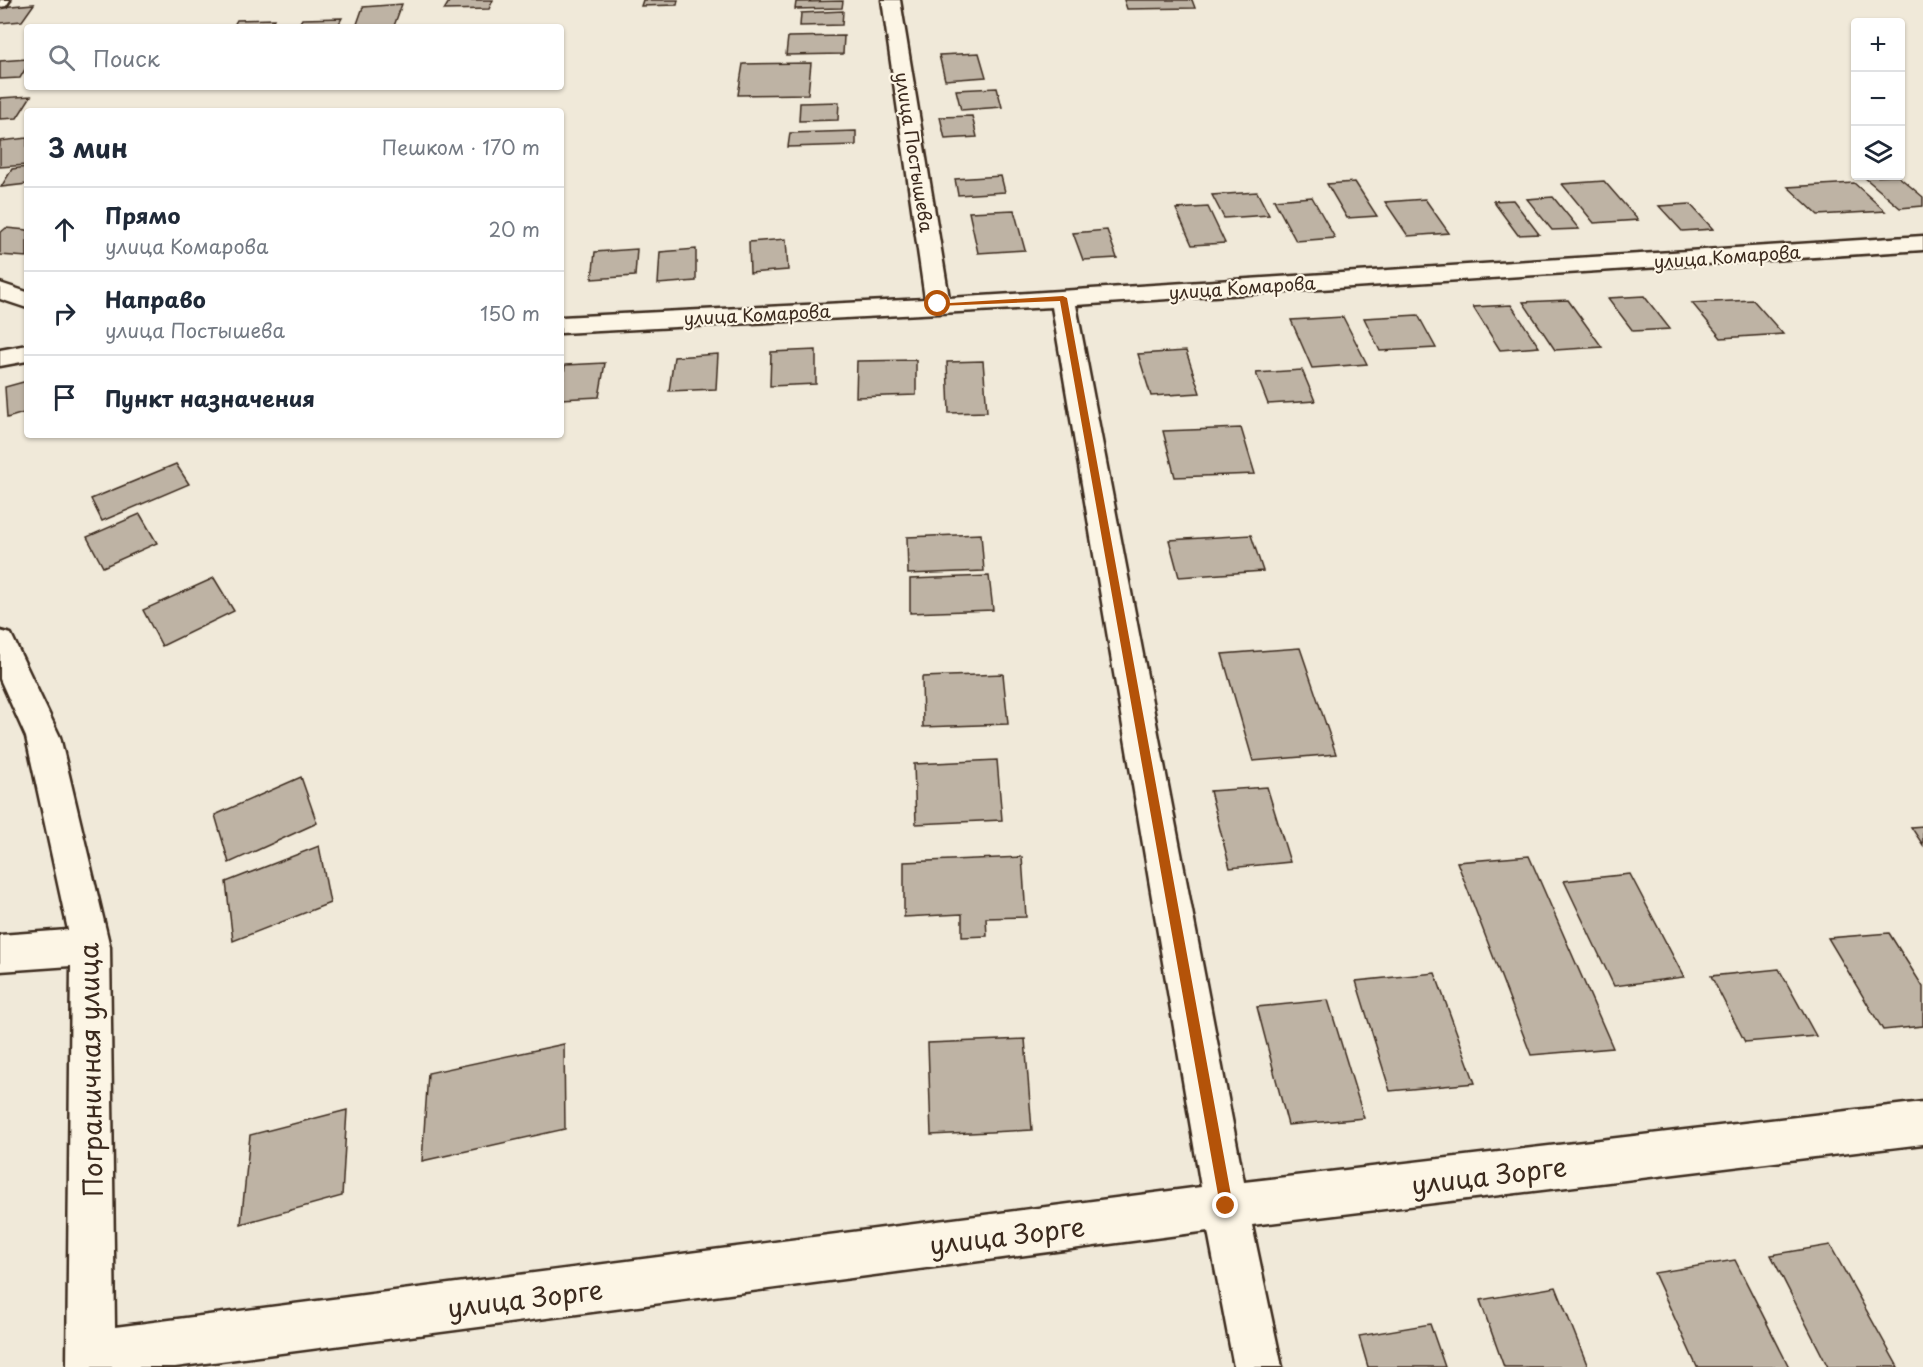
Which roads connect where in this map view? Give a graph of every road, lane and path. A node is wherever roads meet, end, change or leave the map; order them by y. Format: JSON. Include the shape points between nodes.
{"nodes":[{"id":1,"x":891,"y":0,"type":"edge"},
{"id":2,"x":1923,"y":243,"type":"edge"},
{"id":3,"x":0,"y":290,"type":"edge"},
{"id":4,"x":1063,"y":298,"type":"junction"},
{"id":5,"x":24,"y":300,"type":"edge"},
{"id":6,"x":938,"y":304,"type":"junction"},
{"id":7,"x":564,"y":325,"type":"edge"},
{"id":8,"x":24,"y":354,"type":"edge"},
{"id":9,"x":0,"y":358,"type":"edge"},
{"id":10,"x":0,"y":644,"type":"edge"},
{"id":11,"x":91,"y":947,"type":"junction"},
{"id":12,"x":0,"y":953,"type":"edge"},
{"id":13,"x":1923,"y":1124,"type":"edge"},
{"id":14,"x":1226,"y":1206,"type":"junction"},
{"id":15,"x":92,"y":1361,"type":"edge"},
{"id":16,"x":1258,"y":1367,"type":"edge"}],
"edges":[{"from":1,"to":6,"type":"street","name":"улица Постышева"},
{"from":2,"to":4,"type":"street","name":"улица Комарова"},
{"from":3,"to":5,"type":"street"},
{"from":4,"to":6,"type":"street","name":"улица Комарова"},
{"from":4,"to":14,"type":"street"},
{"from":6,"to":7,"type":"street","name":"улица Комарова"},
{"from":8,"to":9,"type":"street"},
{"from":10,"to":11,"type":"street","name":"Пограничная улица","via":[[43,737]]},
{"from":11,"to":12,"type":"street"},
{"from":11,"to":15,"type":"street","name":"Пограничная улица"},
{"from":13,"to":14,"type":"street","name":"улица Зорге"},
{"from":14,"to":15,"type":"street","name":"улица Зорге"},
{"from":14,"to":16,"type":"street"}]}
